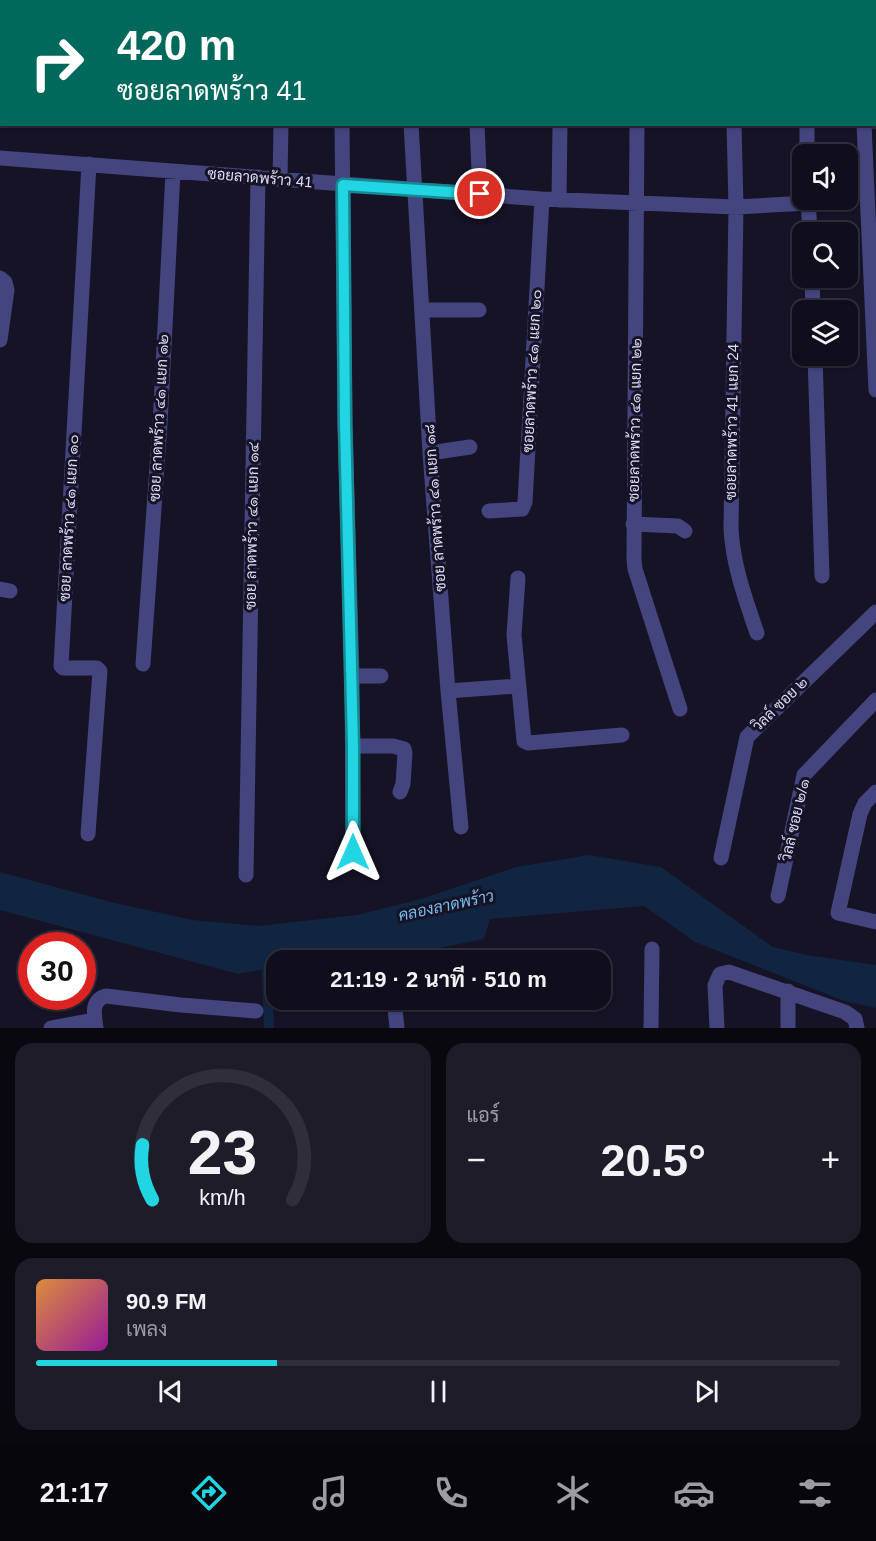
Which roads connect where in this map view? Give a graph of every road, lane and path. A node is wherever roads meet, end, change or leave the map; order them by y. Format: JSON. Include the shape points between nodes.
{"nodes":[{"id":1,"x":281,"y":126,"type":"edge"},
{"id":2,"x":342,"y":126,"type":"edge"},
{"id":3,"x":411,"y":126,"type":"edge"},
{"id":4,"x":477,"y":126,"type":"edge"},
{"id":5,"x":560,"y":126,"type":"edge"},
{"id":6,"x":638,"y":126,"type":"edge"},
{"id":7,"x":734,"y":126,"type":"edge"},
{"id":8,"x":807,"y":126,"type":"edge"},
{"id":9,"x":864,"y":126,"type":"edge"},
{"id":10,"x":807,"y":144,"type":"edge"},
{"id":11,"x":0,"y":158,"type":"edge"},
{"id":12,"x":89,"y":164,"type":"junction"},
{"id":13,"x":173,"y":172,"type":"junction"},
{"id":14,"x":258,"y":177,"type":"junction"},
{"id":15,"x":280,"y":180,"type":"junction"},
{"id":16,"x":343,"y":185,"type":"junction"},
{"id":17,"x":414,"y":190,"type":"junction"},
{"id":18,"x":480,"y":194,"type":"junction"},
{"id":19,"x":542,"y":200,"type":"junction"},
{"id":20,"x":560,"y":200,"type":"junction"},
{"id":21,"x":638,"y":203,"type":"junction"},
{"id":22,"x":792,"y":203,"type":"edge"},
{"id":23,"x":736,"y":207,"type":"junction"},
{"id":24,"x":0,"y":278,"type":"edge"},
{"id":25,"x":423,"y":310,"type":"junction"},
{"id":26,"x":479,"y":310,"type":"dead end"},
{"id":27,"x":0,"y":340,"type":"edge"},
{"id":28,"x":815,"y":366,"type":"edge"},
{"id":29,"x":876,"y":390,"type":"edge"},
{"id":30,"x":470,"y":447,"type":"dead end"},
{"id":31,"x":430,"y":453,"type":"junction"},
{"id":32,"x":489,"y":511,"type":"dead end"},
{"id":33,"x":633,"y":524,"type":"junction"},
{"id":34,"x":685,"y":531,"type":"dead end"},
{"id":35,"x":822,"y":576,"type":"dead end"},
{"id":36,"x":518,"y":578,"type":"dead end"},
{"id":37,"x":876,"y":612,"type":"edge"},
{"id":38,"x":757,"y":633,"type":"dead end"},
{"id":39,"x":143,"y":664,"type":"dead end"},
{"id":40,"x":352,"y":676,"type":"junction"},
{"id":41,"x":381,"y":676,"type":"dead end"},
{"id":42,"x":518,"y":686,"type":"junction"},
{"id":43,"x":448,"y":691,"type":"junction"},
{"id":44,"x":876,"y":700,"type":"edge"},
{"id":45,"x":680,"y":709,"type":"dead end"},
{"id":46,"x":622,"y":735,"type":"dead end"},
{"id":47,"x":353,"y":746,"type":"junction"},
{"id":48,"x":400,"y":792,"type":"dead end"},
{"id":49,"x":876,"y":792,"type":"edge"},
{"id":50,"x":461,"y":827,"type":"dead end"},
{"id":51,"x":87,"y":834,"type":"dead end"},
{"id":52,"x":353,"y":852,"type":"dead end"},
{"id":53,"x":721,"y":858,"type":"dead end"},
{"id":54,"x":246,"y":875,"type":"dead end"},
{"id":55,"x":777,"y":897,"type":"dead end"},
{"id":56,"x":876,"y":922,"type":"edge"},
{"id":57,"x":652,"y":949,"type":"dead end"},
{"id":58,"x":788,"y":991,"type":"junction"},
{"id":59,"x":395,"y":1010,"type":"edge"},
{"id":60,"x":256,"y":1011,"type":"dead end"},
{"id":61,"x":95,"y":1024,"type":"edge"},
{"id":62,"x":51,"y":1028,"type":"edge"},
{"id":63,"x":397,"y":1028,"type":"edge"},
{"id":64,"x":651,"y":1028,"type":"edge"},
{"id":65,"x":717,"y":1028,"type":"edge"},
{"id":66,"x":788,"y":1028,"type":"edge"},
{"id":67,"x":856,"y":1028,"type":"edge"}],
"edges":[{"from":1,"to":15,"type":"street"},
{"from":2,"to":16,"type":"street"},
{"from":3,"to":17,"type":"street","name":"ซอย ลาดพร้าว ๔๑ แยก ๑๘"},
{"from":4,"to":18,"type":"street"},
{"from":5,"to":20,"type":"street"},
{"from":6,"to":21,"type":"street","name":"ซอยลาดพร้าว ๔๑ แยก ๒๒"},
{"from":7,"to":23,"type":"street","name":"ซอยลาดพร้าว 41 แยก 24"},
{"from":8,"to":10,"type":"street"},
{"from":9,"to":29,"type":"street"},
{"from":11,"to":12,"type":"street","name":"ซอยลาดพร้าว 41"},
{"from":12,"to":13,"type":"street","name":"ซอยลาดพร้าว 41"},
{"from":12,"to":51,"type":"street","name":"ซอย ลาดพร้าว ๔๑ แยก ๑๐","via":[[61,666],[100,671]]},
{"from":13,"to":14,"type":"street","name":"ซอยลาดพร้าว 41"},
{"from":13,"to":39,"type":"street","name":"ซอย ลาดพร้าว ๔๑ แยก ๑๒"},
{"from":14,"to":15,"type":"street","name":"ซอยลาดพร้าว 41"},
{"from":14,"to":54,"type":"street","name":"ซอย ลาดพร้าว ๔๑ แยก ๑๔"},
{"from":15,"to":16,"type":"street","name":"ซอยลาดพร้าว 41"},
{"from":16,"to":17,"type":"street","name":"ซอยลาดพร้าว 41"},
{"from":16,"to":40,"type":"street"},
{"from":17,"to":18,"type":"street","name":"ซอยลาดพร้าว 41"},
{"from":17,"to":25,"type":"street","name":"ซอย ลาดพร้าว ๔๑ แยก ๑๘"},
{"from":18,"to":19,"type":"street","name":"ซอยลาดพร้าว 41"},
{"from":19,"to":20,"type":"street","name":"ซอยลาดพร้าว 41"},
{"from":19,"to":32,"type":"street","name":"ซอยลาดพร้าว ๔๑ แยก ๒๐","via":[[525,502],[522,509]]},
{"from":20,"to":21,"type":"street","name":"ซอยลาดพร้าว 41"},
{"from":21,"to":23,"type":"street","name":"ซอยลาดพร้าว 41"},
{"from":21,"to":33,"type":"street","name":"ซอยลาดพร้าว ๔๑ แยก ๒๒"},
{"from":22,"to":23,"type":"street","name":"ซอยลาดพร้าว 41"},
{"from":23,"to":38,"type":"street","name":"ซอยลาดพร้าว 41 แยก 24","via":[[730,523],[738,576]]},
{"from":24,"to":27,"type":"street","via":[[7,290]]},
{"from":25,"to":26,"type":"street"},
{"from":25,"to":31,"type":"street","name":"ซอย ลาดพร้าว ๔๑ แยก ๑๘"},
{"from":28,"to":35,"type":"street"},
{"from":30,"to":31,"type":"street"},
{"from":31,"to":43,"type":"street","name":"ซอย ลาดพร้าว ๔๑ แยก ๑๘"},
{"from":33,"to":34,"type":"street","via":[[678,526]]},
{"from":33,"to":45,"type":"street","name":"ซอยลาดพร้าว ๔๑ แยก ๒๒","via":[[635,569]]},
{"from":36,"to":42,"type":"street","via":[[514,634]]},
{"from":37,"to":53,"type":"street","name":"วิลล์ ซอย ๒","via":[[747,737]]},
{"from":40,"to":41,"type":"street"},
{"from":40,"to":47,"type":"street"},
{"from":42,"to":43,"type":"street"},
{"from":42,"to":46,"type":"street","via":[[525,743]]},
{"from":43,"to":50,"type":"street","name":"ซอย ลาดพร้าว ๔๑ แยก ๑๘"},
{"from":44,"to":55,"type":"street","name":"วิลล์ ซอย ๒/๑","via":[[804,775]]},
{"from":47,"to":48,"type":"street","via":[[404,749]]},
{"from":47,"to":52,"type":"street"},
{"from":49,"to":56,"type":"street","via":[[860,814],[838,913]]},
{"from":57,"to":64,"type":"street"},
{"from":58,"to":65,"type":"street","via":[[729,972],[720,974],[716,985]]},
{"from":58,"to":66,"type":"street"},
{"from":58,"to":67,"type":"street","via":[[851,1015]]},
{"from":59,"to":63,"type":"street"},
{"from":60,"to":61,"type":"street","via":[[106,996],[94,1004]]},
{"from":61,"to":62,"type":"street"}]}
